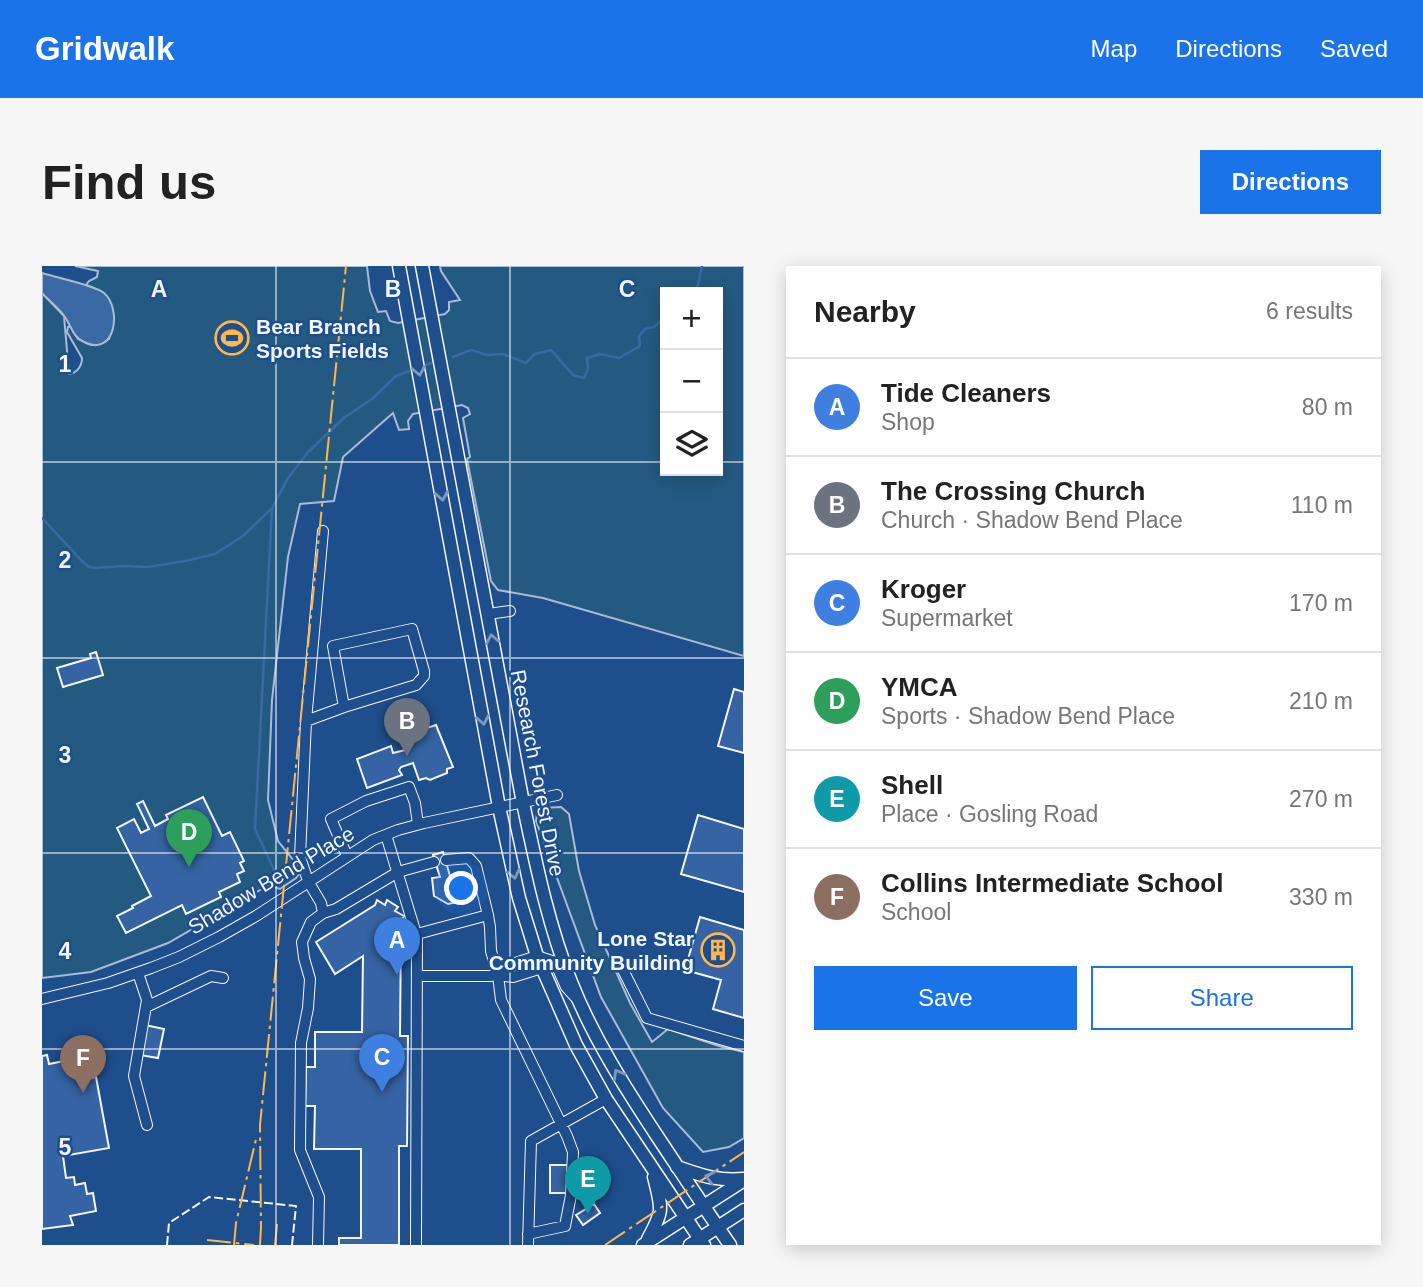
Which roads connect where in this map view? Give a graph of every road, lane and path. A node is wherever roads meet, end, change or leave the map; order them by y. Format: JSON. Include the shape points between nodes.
{"nodes":[{"id":1,"x":399,"y":266,"type":"edge"},
{"id":2,"x":422,"y":266,"type":"edge"},
{"id":3,"x":323,"y":531,"type":"dead end"},
{"id":4,"x":510,"y":611,"type":"dead end"},
{"id":5,"x":488,"y":614,"type":"junction"},
{"id":6,"x":344,"y":706,"type":"junction"},
{"id":7,"x":306,"y":721,"type":"junction"},
{"id":8,"x":557,"y":795,"type":"dead end"},
{"id":9,"x":523,"y":803,"type":"junction"},
{"id":10,"x":499,"y":807,"type":"junction"},
{"id":11,"x":418,"y":824,"type":"junction"},
{"id":12,"x":386,"y":835,"type":"junction"},
{"id":13,"x":347,"y":856,"type":"junction"},
{"id":14,"x":446,"y":860,"type":"dead end"},
{"id":15,"x":434,"y":862,"type":"dead end"},
{"id":16,"x":398,"y":872,"type":"junction"},
{"id":17,"x":308,"y":881,"type":"junction"},
{"id":18,"x":323,"y":913,"type":"junction"},
{"id":19,"x":488,"y":915,"type":"junction"},
{"id":20,"x":416,"y":934,"type":"junction"},
{"id":21,"x":539,"y":962,"type":"junction"},
{"id":22,"x":621,"y":966,"type":"dead end"},
{"id":23,"x":138,"y":973,"type":"junction"},
{"id":24,"x":417,"y":975,"type":"junction"},
{"id":25,"x":498,"y":975,"type":"junction"},
{"id":26,"x":223,"y":978,"type":"dead end"},
{"id":27,"x":42,"y":999,"type":"edge"},
{"id":28,"x":580,"y":1002,"type":"junction"},
{"id":29,"x":146,"y":1007,"type":"junction"},
{"id":30,"x":744,"y":1046,"type":"edge"},
{"id":31,"x":606,"y":1099,"type":"junction"},
{"id":32,"x":561,"y":1124,"type":"junction"},
{"id":33,"x":147,"y":1125,"type":"dead end"},
{"id":34,"x":651,"y":1167,"type":"junction"},
{"id":35,"x":677,"y":1167,"type":"junction"},
{"id":36,"x":744,"y":1180,"type":"edge"},
{"id":37,"x":703,"y":1206,"type":"junction"},
{"id":38,"x":744,"y":1210,"type":"edge"},
{"id":39,"x":685,"y":1218,"type":"junction"},
{"id":40,"x":718,"y":1227,"type":"junction"},
{"id":41,"x":528,"y":1239,"type":"edge"},
{"id":42,"x":698,"y":1243,"type":"edge"},
{"id":43,"x":645,"y":1244,"type":"edge"},
{"id":44,"x":318,"y":1245,"type":"edge"},
{"id":45,"x":416,"y":1245,"type":"edge"},
{"id":46,"x":730,"y":1245,"type":"edge"}],
"edges":[{"from":1,"to":10,"type":"main road","name":"Research Forest Drive","one_way":true},
{"from":2,"to":5,"type":"main road","name":"Research Forest Drive"},
{"from":3,"to":7,"type":"street"},
{"from":4,"to":5,"type":"street"},
{"from":9,"to":5,"type":"main road","name":"Research Forest Drive","one_way":true},
{"from":6,"to":6,"type":"street","via":[[420,681],[424,671],[412,629],[333,646]]},
{"from":6,"to":7,"type":"street"},
{"from":7,"to":17,"type":"street","via":[[300,857]]},
{"from":8,"to":9,"type":"street","name":"Shadow Bend Place"},
{"from":9,"to":10,"type":"street","name":"Shadow Bend Place"},
{"from":9,"to":28,"type":"main road","name":"Research Forest Drive","via":[[542,892]]},
{"from":10,"to":11,"type":"street","name":"Shadow Bend Place"},
{"from":10,"to":21,"type":"main road","name":"Research Forest Drive","one_way":true},
{"from":11,"to":12,"type":"street","name":"Shadow Bend Place"},
{"from":11,"to":13,"type":"street","via":[[409,787],[366,801],[331,819]]},
{"from":12,"to":13,"type":"street","name":"Shadow Bend Place"},
{"from":12,"to":16,"type":"street"},
{"from":13,"to":17,"type":"street","name":"Shadow Bend Place"},
{"from":14,"to":19,"type":"street","via":[[469,858],[476,866]]},
{"from":15,"to":16,"type":"street"},
{"from":16,"to":18,"type":"street"},
{"from":16,"to":20,"type":"street"},
{"from":17,"to":18,"type":"street"},
{"from":17,"to":23,"type":"street","name":"Shadow Bend Place","via":[[219,937]]},
{"from":18,"to":44,"type":"street","via":[[310,922],[302,942],[310,979],[301,1043],[300,1150],[319,1197]]},
{"from":19,"to":20,"type":"street"},
{"from":19,"to":25,"type":"street"},
{"from":20,"to":24,"type":"street"},
{"from":21,"to":25,"type":"street","via":[[509,965]]},
{"from":21,"to":28,"type":"street","via":[[555,962],[566,987]]},
{"from":21,"to":31,"type":"main road","name":"Research Forest Drive"},
{"from":22,"to":30,"type":"street","via":[[646,1018]]},
{"from":23,"to":27,"type":"street","name":"Shadow Bend Place"},
{"from":23,"to":29,"type":"street"},
{"from":24,"to":25,"type":"street"},
{"from":24,"to":45,"type":"street"},
{"from":25,"to":32,"type":"street","via":[[501,1000]]},
{"from":26,"to":29,"type":"street","via":[[211,976]]},
{"from":35,"to":28,"type":"main road","name":"Research Forest Drive","one_way":true,"via":[[626,1090]]},
{"from":29,"to":33,"type":"street","via":[[134,1076]]},
{"from":31,"to":32,"type":"street"},
{"from":31,"to":34,"type":"main road","name":"Research Forest Drive"},
{"from":32,"to":41,"type":"street","via":[[531,1141]]},
{"from":32,"to":41,"type":"street","via":[[573,1152],[565,1226]]},
{"from":34,"to":39,"type":"main road","name":"Research Forest Drive"},
{"from":34,"to":43,"type":"main road","via":[[661,1216]]},
{"from":36,"to":35,"type":"main road","one_way":true,"via":[[711,1179]]},
{"from":35,"to":37,"type":"main road","name":"Research Forest Drive"},
{"from":36,"to":37,"type":"main road"},
{"from":37,"to":39,"type":"main road"},
{"from":37,"to":40,"type":"main road","name":"Research Forest Drive"},
{"from":38,"to":40,"type":"main road"},
{"from":39,"to":42,"type":"main road","name":"Research Forest Drive"},
{"from":39,"to":43,"type":"main road"},
{"from":40,"to":42,"type":"main road"},
{"from":40,"to":46,"type":"main road","name":"Research Forest Drive"}]}
